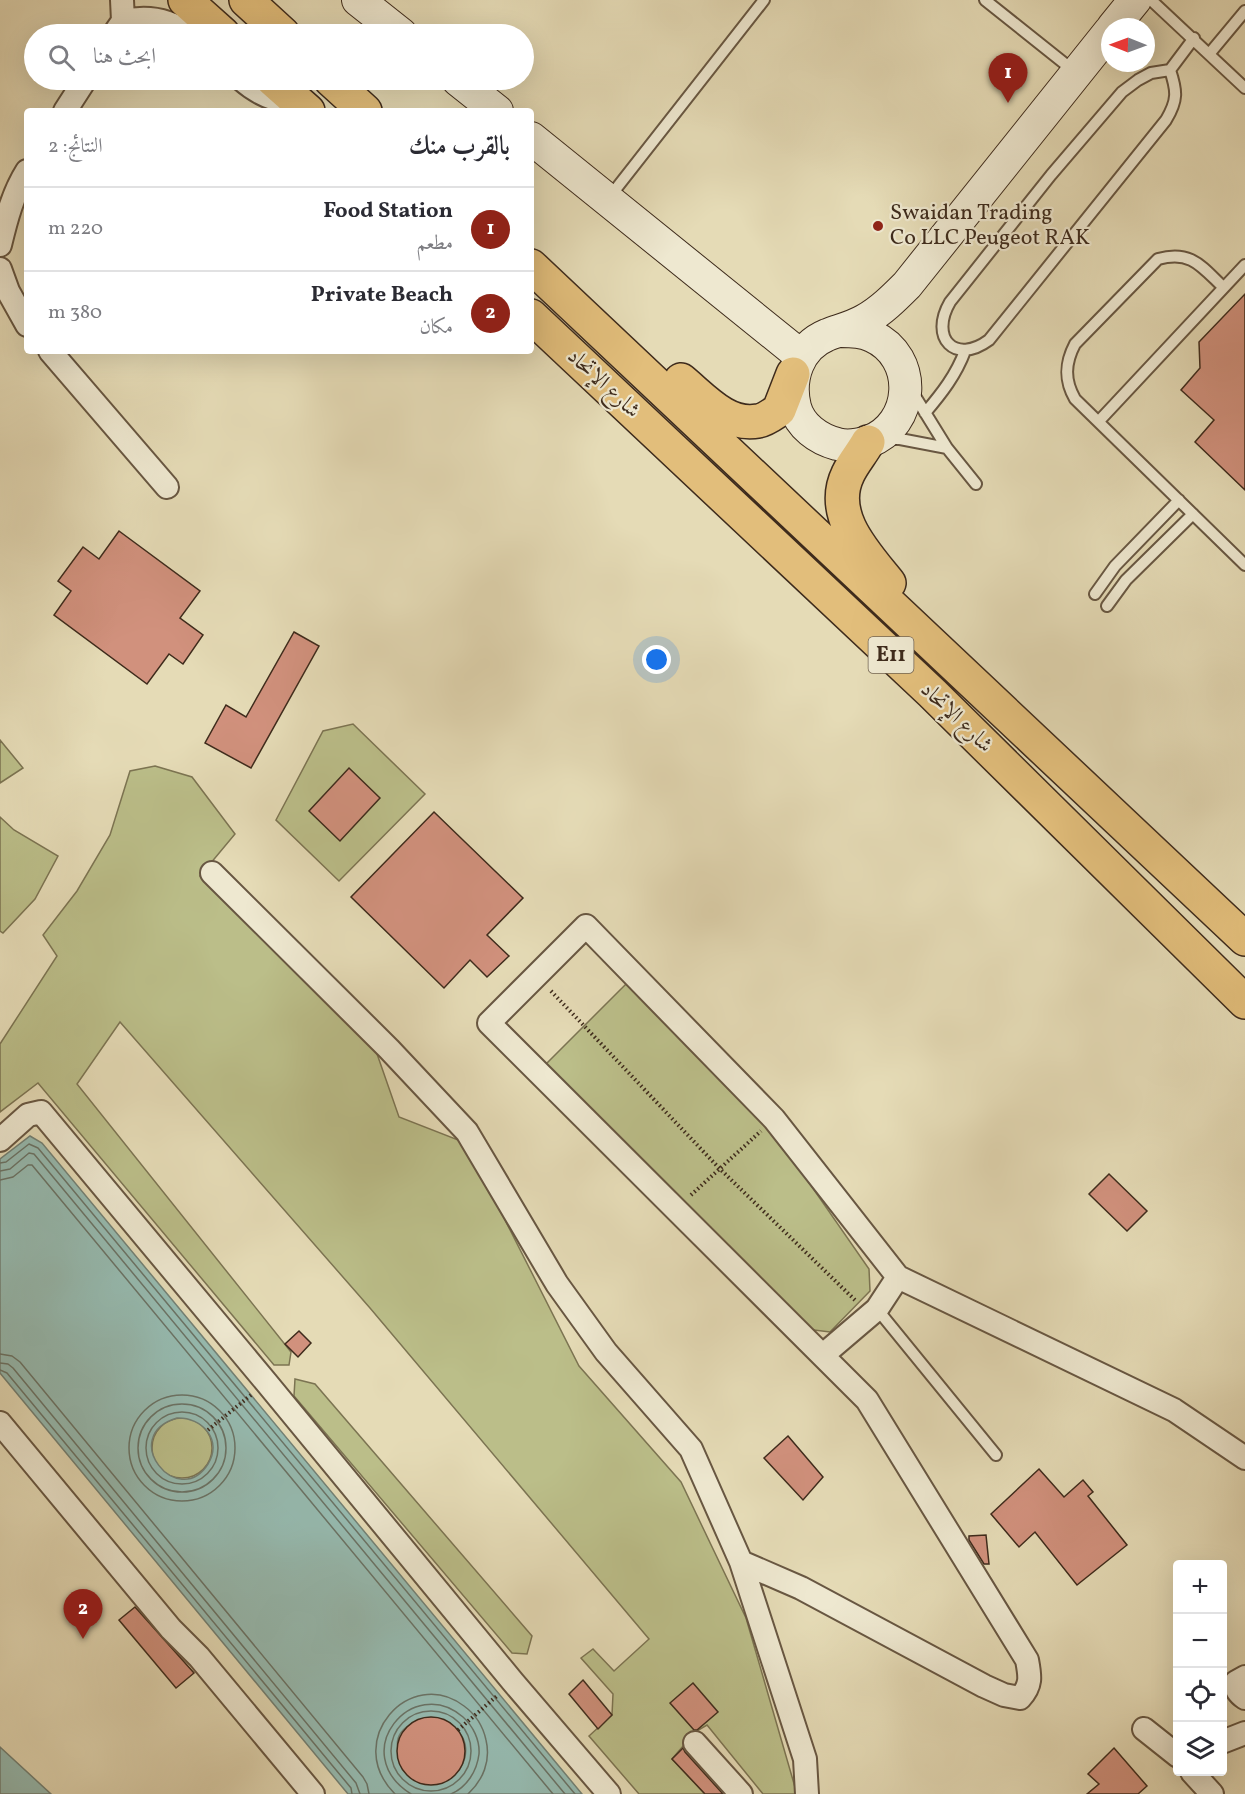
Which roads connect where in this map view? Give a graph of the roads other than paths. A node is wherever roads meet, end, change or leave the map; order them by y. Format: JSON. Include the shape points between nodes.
{"nodes":[{"id":1,"x":185,"y":0,"type":"edge"},
{"id":2,"x":246,"y":0,"type":"edge"},
{"id":3,"x":358,"y":0,"type":"edge"},
{"id":4,"x":764,"y":0,"type":"edge"},
{"id":5,"x":986,"y":0,"type":"edge"},
{"id":6,"x":1135,"y":0,"type":"edge"},
{"id":7,"x":1151,"y":0,"type":"edge"},
{"id":8,"x":1245,"y":11,"type":"edge"},
{"id":9,"x":120,"y":18,"type":"edge"},
{"id":10,"x":1120,"y":18,"type":"edge"},
{"id":11,"x":172,"y":24,"type":"edge"},
{"id":12,"x":212,"y":24,"type":"edge"},
{"id":13,"x":272,"y":24,"type":"edge"},
{"id":14,"x":388,"y":24,"type":"edge"},
{"id":15,"x":1194,"y":38,"type":"junction"},
{"id":16,"x":1101,"y":42,"type":"edge"},
{"id":17,"x":1210,"y":53,"type":"junction"},
{"id":18,"x":1170,"y":70,"type":"junction"},
{"id":19,"x":1076,"y":73,"type":"junction"},
{"id":20,"x":1245,"y":88,"type":"edge"},
{"id":21,"x":79,"y":90,"type":"edge"},
{"id":22,"x":256,"y":90,"type":"edge"},
{"id":23,"x":284,"y":90,"type":"edge"},
{"id":24,"x":342,"y":90,"type":"edge"},
{"id":25,"x":471,"y":90,"type":"edge"},
{"id":26,"x":304,"y":107,"type":"edge"},
{"id":27,"x":67,"y":108,"type":"edge"},
{"id":28,"x":362,"y":108,"type":"edge"},
{"id":29,"x":493,"y":108,"type":"edge"},
{"id":30,"x":534,"y":140,"type":"edge"},
{"id":31,"x":24,"y":176,"type":"edge"},
{"id":32,"x":608,"y":199,"type":"junction"},
{"id":33,"x":0,"y":245,"type":"edge"},
{"id":34,"x":1245,"y":265,"type":"edge"},
{"id":35,"x":534,"y":266,"type":"edge"},
{"id":36,"x":534,"y":267,"type":"edge"},
{"id":37,"x":0,"y":268,"type":"edge"},
{"id":38,"x":907,"y":285,"type":"junction"},
{"id":39,"x":1223,"y":287,"type":"junction"},
{"id":40,"x":534,"y":319,"type":"edge"},
{"id":41,"x":24,"y":320,"type":"edge"},
{"id":42,"x":841,"y":331,"type":"junction"},
{"id":43,"x":965,"y":351,"type":"junction"},
{"id":44,"x":53,"y":354,"type":"edge"},
{"id":45,"x":797,"y":365,"type":"junction"},
{"id":46,"x":902,"y":367,"type":"junction"},
{"id":47,"x":925,"y":413,"type":"junction"},
{"id":48,"x":1099,"y":421,"type":"junction"},
{"id":49,"x":872,"y":440,"type":"junction"},
{"id":50,"x":947,"y":447,"type":"junction"},
{"id":51,"x":976,"y":484,"type":"dead end"},
{"id":52,"x":167,"y":487,"type":"dead end"},
{"id":53,"x":1179,"y":500,"type":"junction"},
{"id":54,"x":1193,"y":514,"type":"junction"},
{"id":55,"x":1245,"y":565,"type":"edge"},
{"id":56,"x":1095,"y":594,"type":"dead end"},
{"id":57,"x":1107,"y":606,"type":"dead end"},
{"id":58,"x":953,"y":664,"type":"junction"},
{"id":59,"x":212,"y":873,"type":"dead end"},
{"id":60,"x":1245,"y":939,"type":"edge"},
{"id":61,"x":1245,"y":1002,"type":"edge"},
{"id":62,"x":0,"y":1140,"type":"edge"},
{"id":63,"x":898,"y":1276,"type":"junction"},
{"id":64,"x":873,"y":1312,"type":"junction"},
{"id":65,"x":823,"y":1355,"type":"junction"},
{"id":66,"x":0,"y":1423,"type":"edge"},
{"id":67,"x":996,"y":1455,"type":"dead end"},
{"id":68,"x":1245,"y":1458,"type":"edge"},
{"id":69,"x":741,"y":1562,"type":"junction"},
{"id":70,"x":1245,"y":1677,"type":"edge"},
{"id":71,"x":1245,"y":1698,"type":"edge"},
{"id":72,"x":1144,"y":1730,"type":"dead end"},
{"id":73,"x":1245,"y":1733,"type":"edge"},
{"id":74,"x":1227,"y":1740,"type":"edge"},
{"id":75,"x":694,"y":1743,"type":"dead end"},
{"id":76,"x":1173,"y":1752,"type":"edge"},
{"id":77,"x":1196,"y":1776,"type":"edge"},
{"id":78,"x":313,"y":1794,"type":"edge"},
{"id":79,"x":609,"y":1794,"type":"edge"},
{"id":80,"x":741,"y":1794,"type":"edge"},
{"id":81,"x":807,"y":1794,"type":"edge"},
{"id":82,"x":1212,"y":1794,"type":"edge"}],
"edges":[{"from":1,"to":12,"type":"highway"},
{"from":2,"to":13,"type":"highway"},
{"from":3,"to":14,"type":"street"},
{"from":4,"to":32,"type":"lane"},
{"from":5,"to":19,"type":"lane"},
{"from":6,"to":10,"type":"street"},
{"from":7,"to":15,"type":"lane"},
{"from":8,"to":17,"type":"lane"},
{"from":9,"to":11,"type":"street"},
{"from":15,"to":17,"type":"lane"},
{"from":15,"to":18,"type":"lane"},
{"from":16,"to":19,"type":"street"},
{"from":17,"to":20,"type":"lane"},
{"from":18,"to":43,"type":"lane","via":[[1176,89],[1166,120],[989,340]]},
{"from":18,"to":43,"type":"lane","via":[[1151,73],[1122,92],[950,302],[943,314],[942,334],[955,348]]},
{"from":19,"to":38,"type":"street"},
{"from":21,"to":27,"type":"street"},
{"from":22,"to":26,"type":"street"},
{"from":23,"to":26,"type":"highway"},
{"from":24,"to":28,"type":"highway"},
{"from":25,"to":29,"type":"street"},
{"from":30,"to":32,"type":"street"},
{"from":31,"to":33,"type":"street"},
{"from":32,"to":45,"type":"street"},
{"from":34,"to":39,"type":"lane"},
{"from":35,"to":45,"type":"highway","via":[[738,422],[759,421],[779,410]]},
{"from":36,"to":58,"type":"highway","name":"شارع الإتحاد","number":"E11"},
{"from":37,"to":41,"type":"street"},
{"from":38,"to":42,"type":"street","via":[[888,304]]},
{"from":38,"to":46,"type":"street","via":[[897,334]]},
{"from":39,"to":48,"type":"lane"},
{"from":39,"to":48,"type":"lane","via":[[1185,256],[1158,259],[1075,344],[1066,367],[1070,390]]},
{"from":40,"to":61,"type":"highway","name":"شارع الإتحاد","number":"E11","via":[[932,693]]},
{"from":42,"to":45,"type":"street","via":[[812,344]]},
{"from":42,"to":46,"type":"street","via":[[872,336],[887,345]]},
{"from":43,"to":47,"type":"lane","via":[[958,369]]},
{"from":44,"to":52,"type":"street"},
{"from":45,"to":49,"type":"street","via":[[792,393],[796,412],[807,428],[840,445]]},
{"from":46,"to":47,"type":"lane"},
{"from":46,"to":49,"type":"street","via":[[906,393],[902,410],[892,426]]},
{"from":47,"to":50,"type":"lane"},
{"from":48,"to":53,"type":"lane"},
{"from":49,"to":50,"type":"lane","via":[[900,439]]},
{"from":49,"to":58,"type":"highway","via":[[847,476],[842,500],[846,523]]},
{"from":50,"to":51,"type":"lane"},
{"from":53,"to":54,"type":"lane"},
{"from":53,"to":56,"type":"lane","via":[[1115,566]]},
{"from":54,"to":55,"type":"lane"},
{"from":54,"to":57,"type":"lane","via":[[1126,580]]},
{"from":58,"to":60,"type":"highway","name":"شارع الإتحاد","number":"E11"},
{"from":59,"to":69,"type":"street","via":[[467,1132],[557,1284],[606,1352],[691,1449]]},
{"from":62,"to":79,"type":"street","via":[[28,1115],[41,1112]]},
{"from":63,"to":64,"type":"street"},
{"from":63,"to":65,"type":"street","via":[[774,1119],[586,926],[489,1023]]},
{"from":63,"to":68,"type":"street","via":[[1174,1410]]},
{"from":64,"to":65,"type":"street"},
{"from":64,"to":67,"type":"lane"},
{"from":65,"to":69,"type":"street","via":[[867,1400],[1003,1620],[1027,1660],[1031,1678],[1028,1690],[1020,1698],[1004,1695],[801,1588]]},
{"from":66,"to":78,"type":"street"},
{"from":69,"to":81,"type":"street","via":[[804,1759]]},
{"from":70,"to":71,"type":"street","via":[[1236,1686]]},
{"from":72,"to":76,"type":"street"},
{"from":73,"to":74,"type":"street"},
{"from":75,"to":80,"type":"street"},
{"from":77,"to":82,"type":"street"}]}
